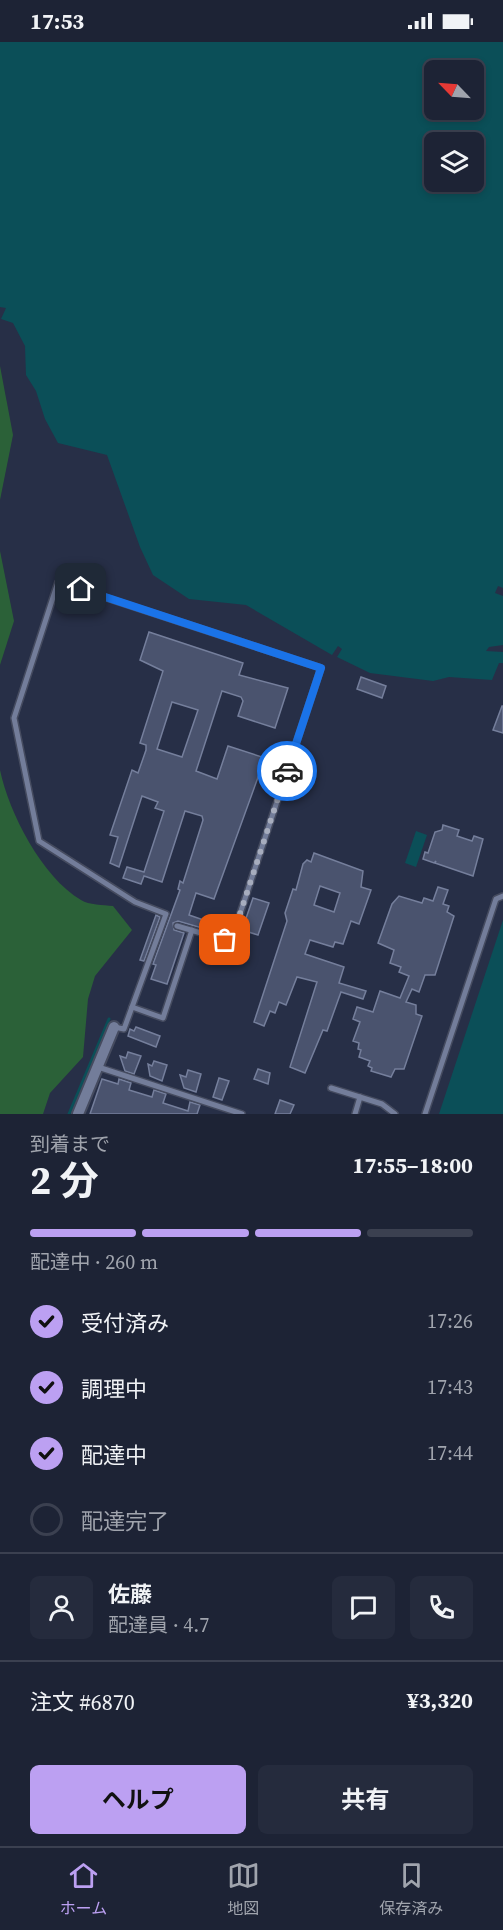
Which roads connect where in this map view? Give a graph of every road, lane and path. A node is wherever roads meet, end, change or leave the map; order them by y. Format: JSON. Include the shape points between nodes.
{"nodes":[{"id":1,"x":503,"y":896,"type":"edge"},
{"id":2,"x":177,"y":926,"type":"dead end"},
{"id":3,"x":192,"y":930,"type":"junction"},
{"id":4,"x":132,"y":1007,"type":"junction"},
{"id":5,"x":114,"y":1027,"type":"joint"},
{"id":6,"x":98,"y":1066,"type":"junction"},
{"id":7,"x":331,"y":1088,"type":"dead end"},
{"id":8,"x":360,"y":1097,"type":"junction"},
{"id":9,"x":78,"y":1114,"type":"edge"},
{"id":10,"x":242,"y":1114,"type":"edge"},
{"id":11,"x":355,"y":1114,"type":"edge"},
{"id":12,"x":395,"y":1114,"type":"edge"},
{"id":13,"x":425,"y":1114,"type":"edge"}],
"edges":[{"from":1,"to":13,"type":"lane","via":[[496,899]]},
{"from":2,"to":3,"type":"lane"},
{"from":3,"to":4,"type":"lane","via":[[163,1018]]},
{"from":3,"to":4,"type":"lane","via":[[225,940],[233,935],[321,668],[58,582],[14,718],[39,841],[135,902],[166,914]]},
{"from":4,"to":5,"type":"lane","via":[[124,1029]]},
{"from":5,"to":6,"type":"street"},
{"from":6,"to":9,"type":"street"},
{"from":6,"to":10,"type":"lane"},
{"from":7,"to":8,"type":"lane"},
{"from":8,"to":11,"type":"lane"},
{"from":8,"to":12,"type":"lane","via":[[382,1104]]}]}
